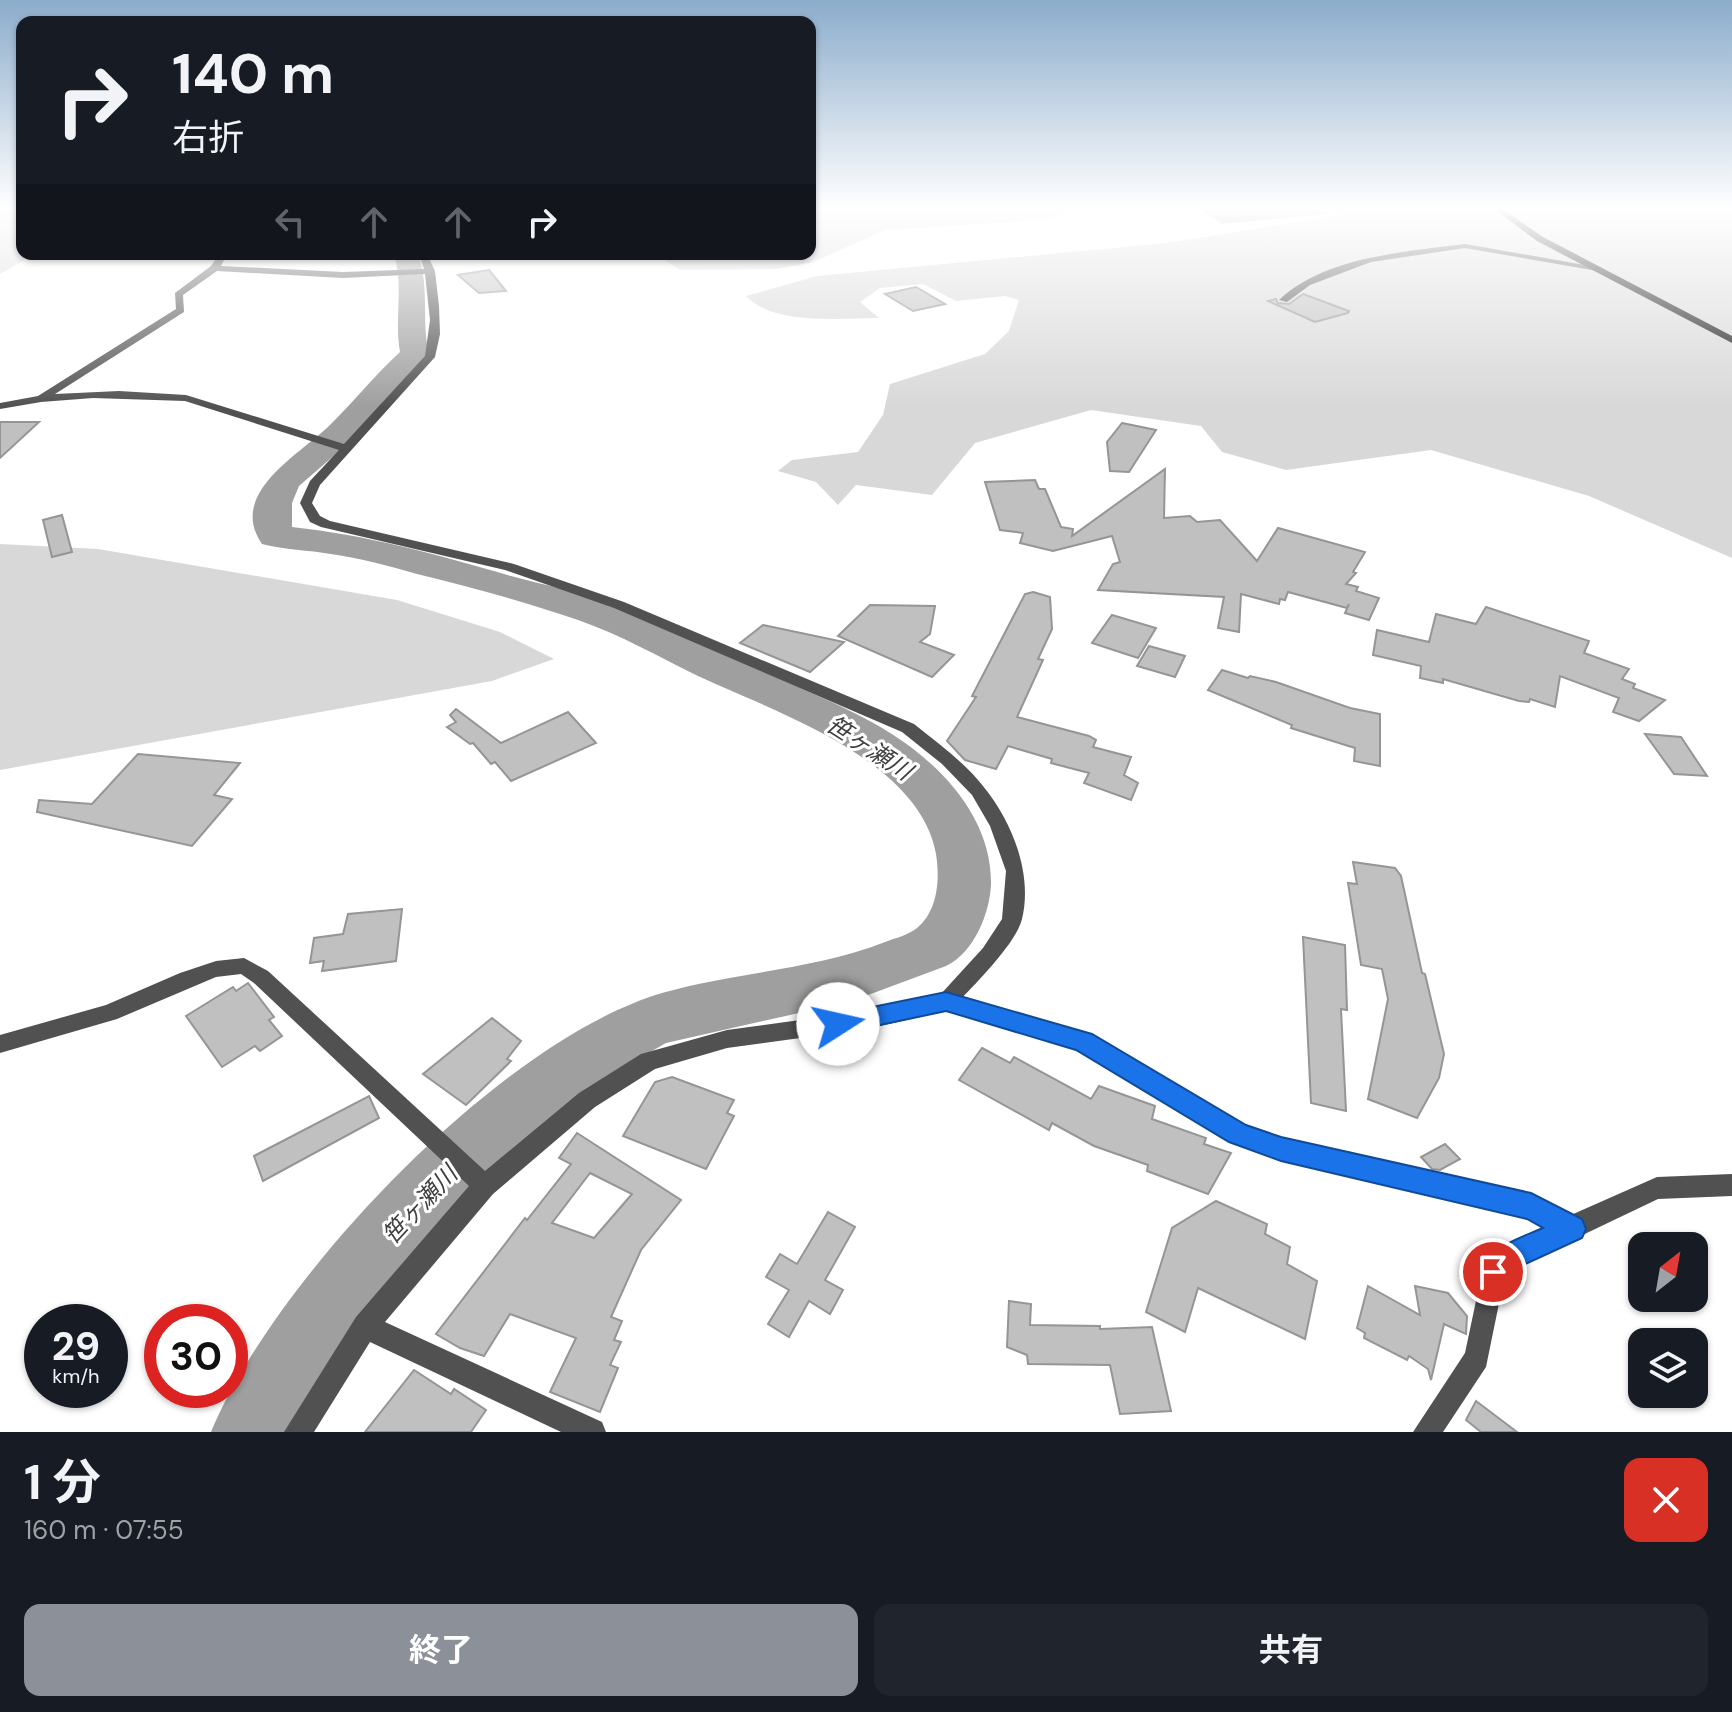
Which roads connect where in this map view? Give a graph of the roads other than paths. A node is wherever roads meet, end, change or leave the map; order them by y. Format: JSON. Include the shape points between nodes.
{"nodes":[{"id":1,"x":206,"y":275,"type":"edge"},
{"id":2,"x":426,"y":275,"type":"edge"},
{"id":3,"x":1329,"y":275,"type":"edge"},
{"id":4,"x":1607,"y":275,"type":"edge"},
{"id":5,"x":1284,"y":300,"type":"dead end"},
{"id":6,"x":1732,"y":340,"type":"edge"},
{"id":7,"x":41,"y":398,"type":"junction"},
{"id":8,"x":0,"y":406,"type":"edge"},
{"id":9,"x":342,"y":448,"type":"junction"},
{"id":10,"x":946,"y":1002,"type":"junction"},
{"id":11,"x":0,"y":1044,"type":"edge"},
{"id":12,"x":480,"y":1182,"type":"junction"},
{"id":13,"x":1732,"y":1185,"type":"edge"},
{"id":14,"x":1572,"y":1229,"type":"junction"},
{"id":15,"x":365,"y":1326,"type":"junction"},
{"id":16,"x":298,"y":1432,"type":"edge"},
{"id":17,"x":592,"y":1432,"type":"edge"},
{"id":18,"x":1427,"y":1432,"type":"edge"}],
"edges":[{"from":1,"to":7,"type":"street","via":[[183,289],[178,299],[181,310]]},
{"from":2,"to":9,"type":"street","via":[[436,342],[430,357]]},
{"from":3,"to":5,"type":"street"},
{"from":4,"to":6,"type":"street"},
{"from":7,"to":8,"type":"street"},
{"from":7,"to":9,"type":"street","via":[[165,395]]},
{"from":9,"to":10,"type":"street","via":[[308,494],[306,503],[315,519],[509,567],[619,605],[908,728],[948,760],[978,791],[999,826],[1015,871],[1012,920],[990,954]]},
{"from":10,"to":12,"type":"street","via":[[866,1020],[727,1039],[649,1061],[587,1100]]},
{"from":10,"to":14,"type":"street","via":[[1083,1042],[1238,1134],[1281,1149],[1531,1206]]},
{"from":11,"to":12,"type":"street","via":[[110,1013],[216,969],[244,966]]},
{"from":12,"to":15,"type":"street"},
{"from":13,"to":14,"type":"street","via":[[1657,1188]]},
{"from":14,"to":18,"type":"street","via":[[1513,1255],[1493,1272],[1477,1358]]},
{"from":15,"to":16,"type":"street"},
{"from":15,"to":17,"type":"street"}]}
